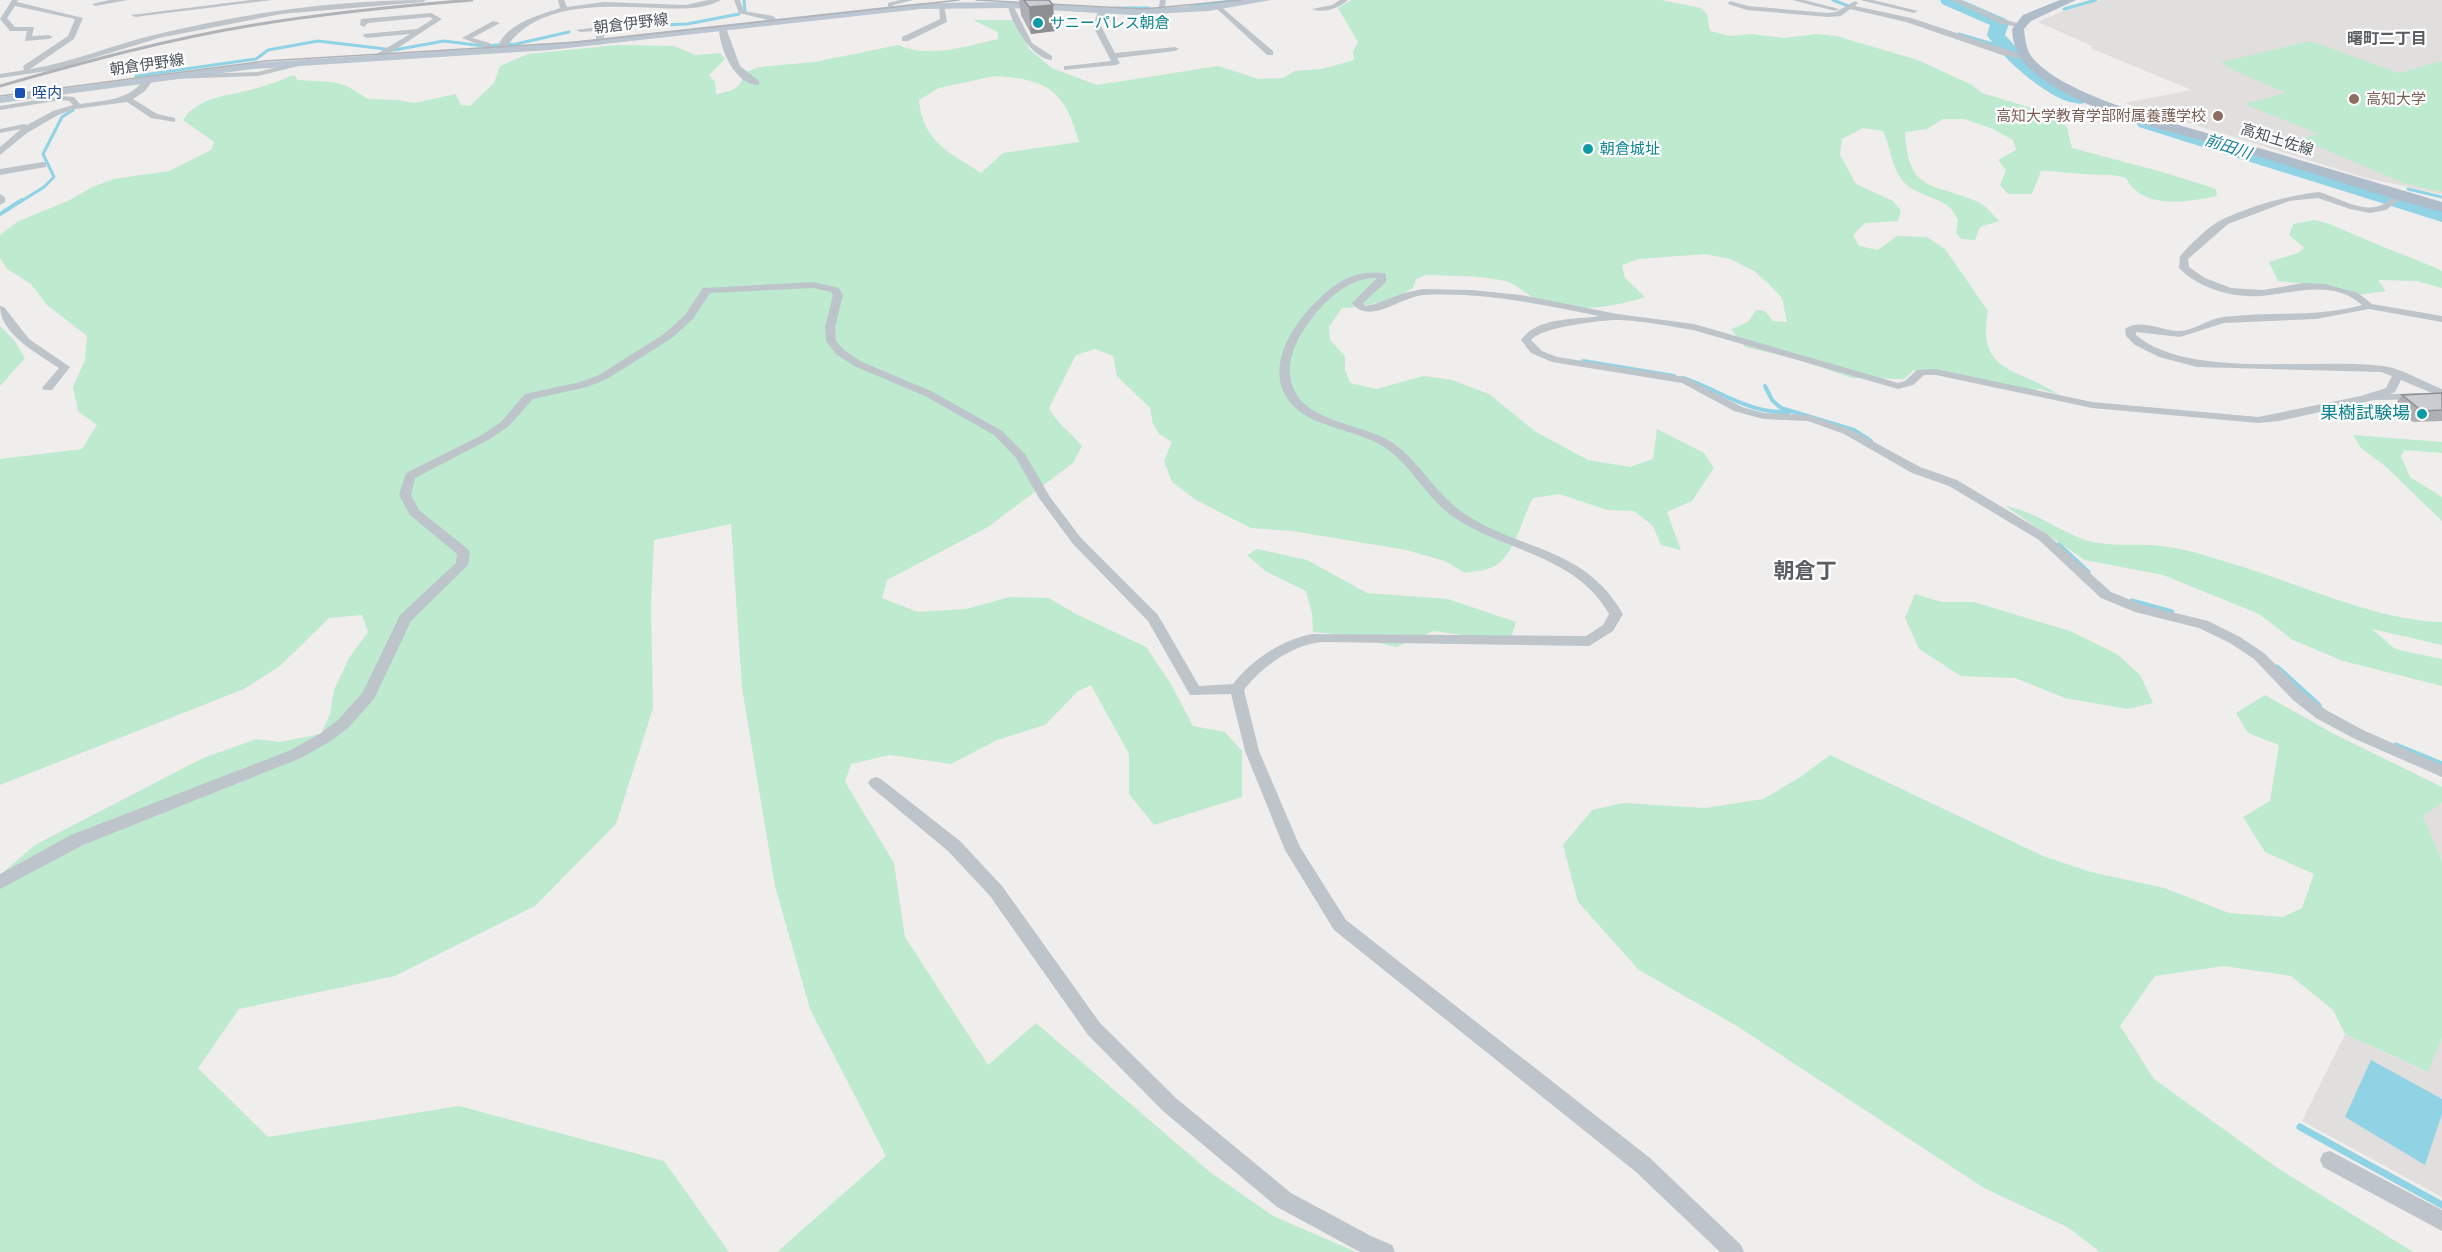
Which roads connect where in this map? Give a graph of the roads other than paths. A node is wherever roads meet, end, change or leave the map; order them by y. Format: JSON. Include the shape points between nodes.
{"nodes":[{"id":1,"x":42,"y":0,"type":"edge"},
{"id":2,"x":124,"y":0,"type":"edge"},
{"id":3,"x":270,"y":0,"type":"edge"},
{"id":4,"x":423,"y":0,"type":"edge"},
{"id":5,"x":561,"y":0,"type":"edge"},
{"id":6,"x":718,"y":0,"type":"edge"},
{"id":7,"x":737,"y":0,"type":"edge"},
{"id":8,"x":910,"y":0,"type":"edge"},
{"id":9,"x":1266,"y":0,"type":"edge"},
{"id":10,"x":1345,"y":0,"type":"edge"},
{"id":11,"x":1719,"y":0,"type":"edge"},
{"id":12,"x":1796,"y":0,"type":"edge"},
{"id":13,"x":1861,"y":0,"type":"edge"},
{"id":14,"x":1954,"y":0,"type":"edge"},
{"id":15,"x":2070,"y":0,"type":"edge"},
{"id":16,"x":14,"y":1,"type":"edge"},
{"id":17,"x":287,"y":1,"type":"edge"},
{"id":18,"x":1732,"y":1,"type":"edge"},
{"id":19,"x":94,"y":4,"type":"dead end"},
{"id":20,"x":941,"y":5,"type":"junction"},
{"id":21,"x":1010,"y":5,"type":"junction"},
{"id":22,"x":32,"y":6,"type":"junction"},
{"id":23,"x":1162,"y":6,"type":"edge"},
{"id":24,"x":1218,"y":7,"type":"junction"},
{"id":25,"x":564,"y":9,"type":"junction"},
{"id":26,"x":890,"y":9,"type":"junction"},
{"id":27,"x":1317,"y":9,"type":"dead end"},
{"id":28,"x":1846,"y":9,"type":"junction"},
{"id":29,"x":1914,"y":11,"type":"dead end"},
{"id":30,"x":281,"y":12,"type":"junction"},
{"id":31,"x":1102,"y":12,"type":"junction"},
{"id":32,"x":135,"y":15,"type":"dead end"},
{"id":33,"x":775,"y":22,"type":"junction"},
{"id":34,"x":496,"y":23,"type":"dead end"},
{"id":35,"x":364,"y":25,"type":"dead end"},
{"id":36,"x":2020,"y":25,"type":"junction"},
{"id":37,"x":617,"y":26,"type":"dead end"},
{"id":38,"x":600,"y":28,"type":"junction"},
{"id":39,"x":722,"y":28,"type":"junction"},
{"id":40,"x":580,"y":30,"type":"dead end"},
{"id":41,"x":419,"y":31,"type":"junction"},
{"id":42,"x":367,"y":36,"type":"dead end"},
{"id":43,"x":49,"y":37,"type":"dead end"},
{"id":44,"x":905,"y":39,"type":"dead end"},
{"id":45,"x":600,"y":42,"type":"junction"},
{"id":46,"x":502,"y":47,"type":"junction"},
{"id":47,"x":487,"y":48,"type":"junction"},
{"id":48,"x":1175,"y":49,"type":"dead end"},
{"id":49,"x":384,"y":52,"type":"junction"},
{"id":50,"x":1270,"y":53,"type":"dead end"},
{"id":51,"x":1112,"y":56,"type":"junction"},
{"id":52,"x":2019,"y":56,"type":"junction"},
{"id":53,"x":1049,"y":57,"type":"dead end"},
{"id":54,"x":1067,"y":68,"type":"dead end"},
{"id":55,"x":22,"y":70,"type":"junction"},
{"id":56,"x":0,"y":76,"type":"edge"},
{"id":57,"x":149,"y":80,"type":"junction"},
{"id":58,"x":0,"y":82,"type":"edge"},
{"id":59,"x":756,"y":83,"type":"dead end"},
{"id":60,"x":128,"y":99,"type":"junction"},
{"id":61,"x":0,"y":100,"type":"edge"},
{"id":62,"x":78,"y":106,"type":"junction"},
{"id":63,"x":0,"y":108,"type":"edge"},
{"id":64,"x":57,"y":113,"type":"junction"},
{"id":65,"x":172,"y":120,"type":"dead end"},
{"id":66,"x":0,"y":131,"type":"edge"},
{"id":67,"x":0,"y":152,"type":"edge"},
{"id":68,"x":43,"y":165,"type":"dead end"},
{"id":69,"x":0,"y":172,"type":"edge"},
{"id":70,"x":0,"y":197,"type":"edge"},
{"id":71,"x":2397,"y":199,"type":"junction"},
{"id":72,"x":0,"y":202,"type":"edge"},
{"id":73,"x":2442,"y":207,"type":"edge"},
{"id":74,"x":2369,"y":306,"type":"junction"},
{"id":75,"x":0,"y":309,"type":"edge"},
{"id":76,"x":1617,"y":316,"type":"junction"},
{"id":77,"x":2442,"y":319,"type":"edge"},
{"id":78,"x":2398,"y":374,"type":"junction"},
{"id":79,"x":2442,"y":383,"type":"edge"},
{"id":80,"x":48,"y":388,"type":"dead end"},
{"id":81,"x":2371,"y":398,"type":"junction"},
{"id":82,"x":1237,"y":689,"type":"junction"},
{"id":83,"x":2442,"y":771,"type":"edge"},
{"id":84,"x":876,"y":783,"type":"dead end"},
{"id":85,"x":0,"y":882,"type":"edge"},
{"id":86,"x":2330,"y":1160,"type":"dead end"},
{"id":87,"x":2442,"y":1221,"type":"edge"},
{"id":88,"x":1385,"y":1252,"type":"edge"},
{"id":89,"x":1734,"y":1252,"type":"edge"}],
"edges":[{"from":1,"to":22,"type":"street"},
{"from":2,"to":19,"type":"street"},
{"from":3,"to":32,"type":"street"},
{"from":4,"to":30,"type":"street"},
{"from":5,"to":25,"type":"street"},
{"from":6,"to":25,"type":"street","via":[[686,6],[610,4]]},
{"from":7,"to":33,"type":"street","via":[[741,12]]},
{"from":8,"to":26,"type":"street","via":[[890,4]]},
{"from":9,"to":24,"type":"main road","name":"朝倉伊野線"},
{"from":10,"to":27,"type":"street"},
{"from":11,"to":18,"type":"street"},
{"from":12,"to":28,"type":"street"},
{"from":13,"to":28,"type":"street"},
{"from":13,"to":29,"type":"street"},
{"from":14,"to":36,"type":"street"},
{"from":15,"to":36,"type":"main road","via":[[2027,18]]},
{"from":16,"to":22,"type":"street"},
{"from":16,"to":43,"type":"street","via":[[3,18],[13,29],[31,29],[28,39]]},
{"from":17,"to":30,"type":"street"},
{"from":18,"to":28,"type":"street","via":[[1747,8],[1817,15],[1834,15]]},
{"from":20,"to":21,"type":"main road","name":"朝倉伊野線"},
{"from":20,"to":26,"type":"main road","name":"朝倉伊野線"},
{"from":20,"to":44,"type":"street","via":[[944,20]]},
{"from":21,"to":31,"type":"main road","name":"朝倉伊野線"},
{"from":21,"to":53,"type":"street","via":[[1029,44]]},
{"from":22,"to":55,"type":"street","via":[[79,18],[71,37]]},
{"from":23,"to":24,"type":"main road","name":"朝倉伊野線"},
{"from":23,"to":31,"type":"main road","name":"朝倉伊野線"},
{"from":24,"to":50,"type":"street"},
{"from":25,"to":46,"type":"street","via":[[522,26]]},
{"from":26,"to":33,"type":"main road","name":"朝倉伊野線"},
{"from":28,"to":52,"type":"street","via":[[1908,20]]},
{"from":30,"to":55,"type":"street","via":[[158,36],[51,68]]},
{"from":31,"to":51,"type":"street","via":[[1097,26]]},
{"from":33,"to":39,"type":"main road","name":"朝倉伊野線"},
{"from":34,"to":47,"type":"street","via":[[466,38]]},
{"from":35,"to":41,"type":"street","via":[[364,21],[431,15],[438,19]]},
{"from":36,"to":52,"type":"main road"},
{"from":37,"to":38,"type":"street"},
{"from":38,"to":40,"type":"street"},
{"from":38,"to":45,"type":"street"},
{"from":39,"to":45,"type":"main road","name":"朝倉伊野線"},
{"from":39,"to":59,"type":"street","via":[[734,66]]},
{"from":41,"to":42,"type":"street"},
{"from":41,"to":49,"type":"street"},
{"from":45,"to":46,"type":"main road","name":"朝倉伊野線"},
{"from":46,"to":47,"type":"main road","name":"朝倉伊野線"},
{"from":47,"to":49,"type":"main road","name":"朝倉伊野線"},
{"from":48,"to":51,"type":"street"},
{"from":49,"to":57,"type":"main road","name":"朝倉伊野線"},
{"from":51,"to":54,"type":"street","via":[[1116,63]]},
{"from":52,"to":71,"type":"main road","name":"高知土佐線","via":[[2061,83],[2108,104]]},
{"from":55,"to":56,"type":"street"},
{"from":55,"to":58,"type":"street","via":[[28,75]]},
{"from":57,"to":60,"type":"street","via":[[144,89]]},
{"from":57,"to":61,"type":"main road","name":"朝倉伊野線"},
{"from":60,"to":62,"type":"street","via":[[100,106]]},
{"from":60,"to":65,"type":"street","via":[[154,116]]},
{"from":62,"to":63,"type":"street","via":[[71,99],[61,98]]},
{"from":62,"to":64,"type":"street"},
{"from":64,"to":66,"type":"street"},
{"from":64,"to":67,"type":"street","via":[[10,140]]},
{"from":68,"to":69,"type":"street"},
{"from":70,"to":72,"type":"street"},
{"from":71,"to":73,"type":"main road","name":"高知土佐線"},
{"from":71,"to":74,"type":"street","via":[[2383,208],[2370,210],[2319,195],[2288,198],[2225,222],[2183,258],[2184,268],[2215,287],[2266,293],[2317,286],[2353,294]]},
{"from":74,"to":77,"type":"street"},
{"from":74,"to":78,"type":"street","via":[[2304,318],[2220,321],[2179,334],[2142,327],[2130,329],[2139,343],[2163,355],[2197,364],[2383,369]]},
{"from":75,"to":80,"type":"street","via":[[25,341],[65,367]]},
{"from":76,"to":81,"type":"street","via":[[1694,327],[1898,386],[1909,383],[1920,372],[1936,372],[2092,405],[2258,420]]},
{"from":76,"to":82,"type":"street","via":[[1492,295],[1422,291],[1372,310],[1362,309],[1357,303],[1381,282],[1383,276],[1376,274],[1342,284],[1330,292],[1305,318],[1286,356],[1284,382],[1296,404],[1386,444],[1461,517],[1546,553],[1578,572],[1599,588],[1616,614],[1608,628],[1588,641],[1308,639],[1252,672]]},
{"from":76,"to":83,"type":"street","via":[[1547,326],[1532,332],[1526,340],[1540,355],[1556,360],[1684,381],[1746,411],[1763,416],[1809,418],[1848,432],[1916,470],[1953,483],[2043,537],[2106,595],[2140,609],[2204,624],[2235,640],[2259,656],[2321,714]]},
{"from":78,"to":79,"type":"street","via":[[2405,372]]},
{"from":78,"to":81,"type":"street","via":[[2391,390]]},
{"from":78,"to":81,"type":"street","via":[[2439,392],[2440,396]]},
{"from":82,"to":85,"type":"street","via":[[1195,691],[1153,618],[1077,541],[1045,498],[1021,456],[998,433],[929,394],[858,364],[840,352],[831,341],[830,327],[838,295],[835,290],[813,285],[707,290],[668,336],[603,377],[529,396],[486,437],[410,476],[405,495],[414,512],[464,553],[462,565],[405,618],[369,695],[343,724],[296,754],[77,840]]},
{"from":82,"to":89,"type":"street","via":[[1252,751],[1293,850],[1340,925],[1643,1165]]},
{"from":84,"to":88,"type":"street","via":[[954,846],[996,891],[1094,1029],[1170,1105],[1284,1200]]},
{"from":86,"to":87,"type":"street"}]}
